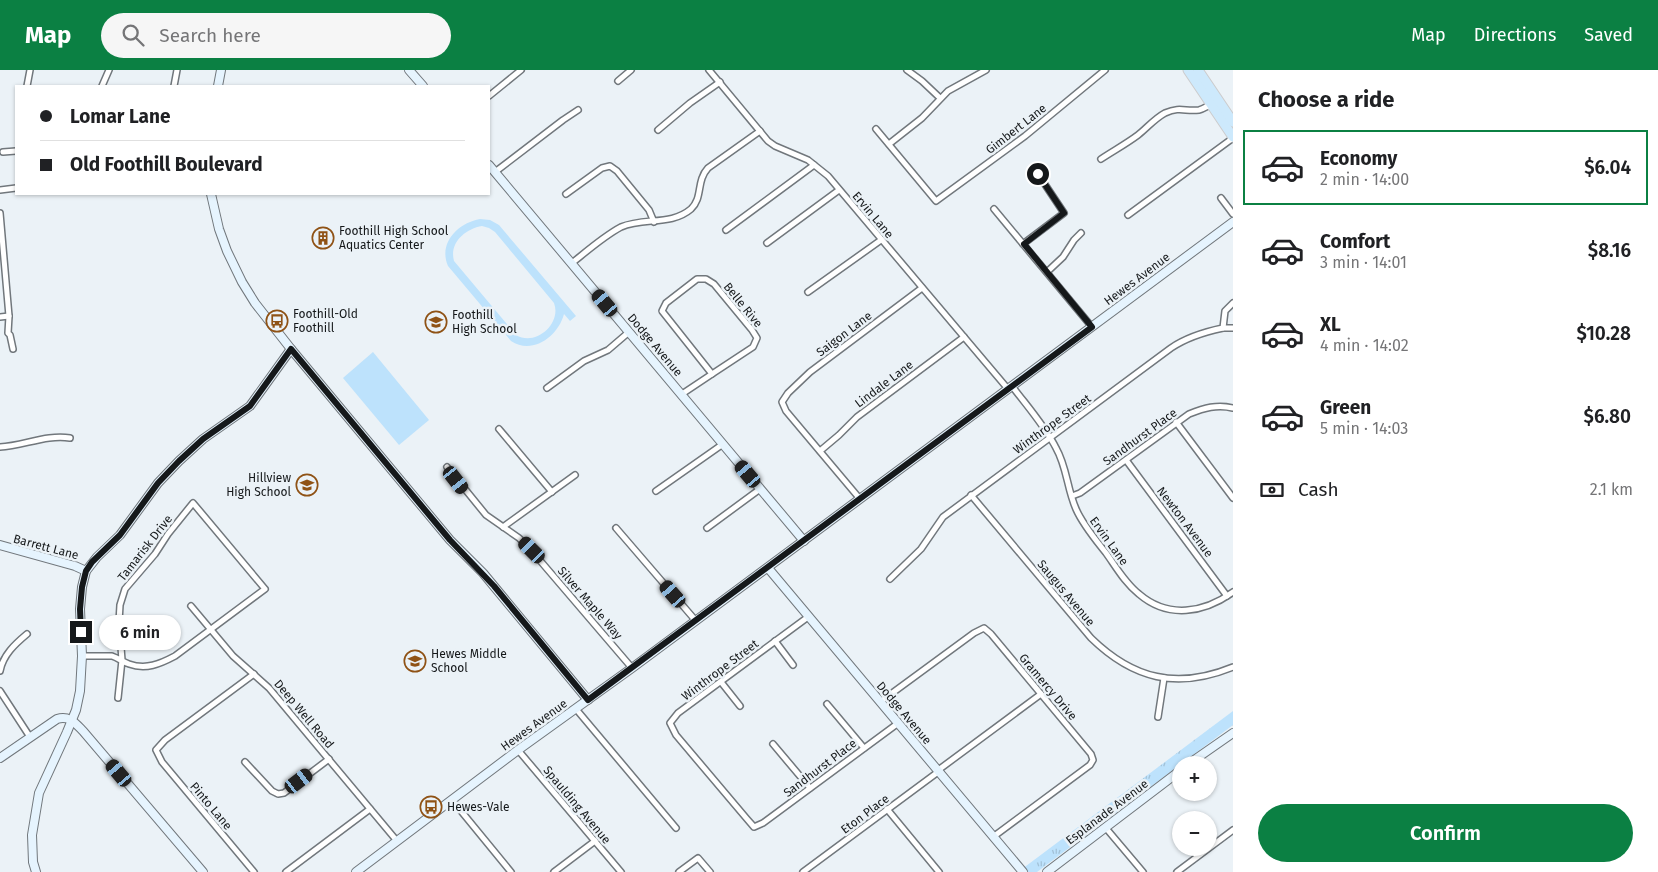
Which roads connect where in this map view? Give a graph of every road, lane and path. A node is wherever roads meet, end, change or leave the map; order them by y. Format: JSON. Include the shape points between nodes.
{"nodes":[{"id":1,"x":30,"y":70,"type":"edge"},
{"id":2,"x":109,"y":70,"type":"edge"},
{"id":3,"x":177,"y":70,"type":"edge"},
{"id":4,"x":221,"y":70,"type":"edge"},
{"id":5,"x":409,"y":70,"type":"edge"},
{"id":6,"x":520,"y":70,"type":"edge"},
{"id":7,"x":631,"y":70,"type":"edge"},
{"id":8,"x":710,"y":70,"type":"edge"},
{"id":9,"x":907,"y":70,"type":"edge"},
{"id":10,"x":986,"y":70,"type":"edge"},
{"id":11,"x":1105,"y":70,"type":"edge"},
{"id":12,"x":1188,"y":70,"type":"edge"},
{"id":13,"x":1198,"y":70,"type":"edge"},
{"id":14,"x":618,"y":81,"type":"dead end"},
{"id":15,"x":720,"y":82,"type":"junction"},
{"id":16,"x":27,"y":85,"type":"edge"},
{"id":17,"x":102,"y":85,"type":"edge"},
{"id":18,"x":174,"y":85,"type":"edge"},
{"id":19,"x":218,"y":85,"type":"edge"},
{"id":20,"x":422,"y":85,"type":"edge"},
{"id":21,"x":490,"y":95,"type":"edge"},
{"id":22,"x":940,"y":98,"type":"junction"},
{"id":23,"x":1211,"y":104,"type":"junction"},
{"id":24,"x":1221,"y":104,"type":"junction"},
{"id":25,"x":578,"y":110,"type":"dead end"},
{"id":26,"x":1233,"y":122,"type":"edge"},
{"id":27,"x":658,"y":130,"type":"dead end"},
{"id":28,"x":876,"y":130,"type":"dead end"},
{"id":29,"x":760,"y":131,"type":"junction"},
{"id":30,"x":1233,"y":138,"type":"edge"},
{"id":31,"x":889,"y":144,"type":"junction"},
{"id":32,"x":15,"y":151,"type":"edge"},
{"id":33,"x":3,"y":152,"type":"dead end"},
{"id":34,"x":1101,"y":159,"type":"dead end"},
{"id":35,"x":814,"y":165,"type":"junction"},
{"id":36,"x":490,"y":166,"type":"edge"},
{"id":37,"x":495,"y":172,"type":"junction"},
{"id":38,"x":1038,"y":174,"type":"dead end"},
{"id":39,"x":15,"y":188,"type":"edge"},
{"id":40,"x":0,"y":190,"type":"edge"},
{"id":41,"x":839,"y":190,"type":"junction"},
{"id":42,"x":566,"y":194,"type":"dead end"},
{"id":43,"x":211,"y":195,"type":"edge"},
{"id":44,"x":1221,"y":198,"type":"dead end"},
{"id":45,"x":994,"y":209,"type":"dead end"},
{"id":46,"x":0,"y":213,"type":"edge"},
{"id":47,"x":1233,"y":214,"type":"edge"},
{"id":48,"x":1128,"y":215,"type":"dead end"},
{"id":49,"x":654,"y":222,"type":"junction"},
{"id":50,"x":1233,"y":222,"type":"edge"},
{"id":51,"x":726,"y":230,"type":"dead end"},
{"id":52,"x":1081,"y":233,"type":"dead end"},
{"id":53,"x":881,"y":240,"type":"junction"},
{"id":54,"x":766,"y":243,"type":"dead end"},
{"id":55,"x":1024,"y":244,"type":"junction"},
{"id":56,"x":572,"y":264,"type":"junction"},
{"id":57,"x":1047,"y":272,"type":"junction"},
{"id":58,"x":922,"y":288,"type":"junction"},
{"id":59,"x":808,"y":292,"type":"dead end"},
{"id":60,"x":1233,"y":303,"type":"edge"},
{"id":61,"x":9,"y":316,"type":"junction"},
{"id":62,"x":0,"y":317,"type":"edge"},
{"id":63,"x":1092,"y":327,"type":"junction"},
{"id":64,"x":1223,"y":328,"type":"junction"},
{"id":65,"x":1233,"y":328,"type":"edge"},
{"id":66,"x":629,"y":332,"type":"junction"},
{"id":67,"x":964,"y":338,"type":"junction"},
{"id":68,"x":13,"y":349,"type":"dead end"},
{"id":69,"x":291,"y":349,"type":"junction"},
{"id":70,"x":712,"y":374,"type":"junction"},
{"id":71,"x":547,"y":388,"type":"dead end"},
{"id":72,"x":1010,"y":388,"type":"junction"},
{"id":73,"x":682,"y":394,"type":"junction"},
{"id":74,"x":1233,"y":408,"type":"edge"},
{"id":75,"x":1176,"y":422,"type":"junction"},
{"id":76,"x":499,"y":429,"type":"dead end"},
{"id":77,"x":70,"y":438,"type":"dead end"},
{"id":78,"x":1050,"y":438,"type":"junction"},
{"id":79,"x":723,"y":444,"type":"junction"},
{"id":80,"x":0,"y":447,"type":"edge"},
{"id":81,"x":820,"y":450,"type":"junction"},
{"id":82,"x":1126,"y":460,"type":"junction"},
{"id":83,"x":447,"y":467,"type":"dead end"},
{"id":84,"x":575,"y":474,"type":"dead end"},
{"id":85,"x":760,"y":489,"type":"junction"},
{"id":86,"x":656,"y":491,"type":"dead end"},
{"id":87,"x":552,"y":492,"type":"junction"},
{"id":88,"x":971,"y":495,"type":"junction"},
{"id":89,"x":1072,"y":496,"type":"junction"},
{"id":90,"x":1233,"y":498,"type":"edge"},
{"id":91,"x":860,"y":499,"type":"junction"},
{"id":92,"x":504,"y":527,"type":"junction"},
{"id":93,"x":616,"y":528,"type":"dead end"},
{"id":94,"x":707,"y":528,"type":"dead end"},
{"id":95,"x":804,"y":541,"type":"junction"},
{"id":96,"x":0,"y":545,"type":"edge"},
{"id":97,"x":768,"y":568,"type":"junction"},
{"id":98,"x":86,"y":571,"type":"junction"},
{"id":99,"x":890,"y":579,"type":"dead end"},
{"id":100,"x":1233,"y":592,"type":"edge"},
{"id":101,"x":1227,"y":596,"type":"junction"},
{"id":102,"x":191,"y":606,"type":"dead end"},
{"id":103,"x":808,"y":617,"type":"junction"},
{"id":104,"x":696,"y":621,"type":"junction"},
{"id":105,"x":211,"y":629,"type":"junction"},
{"id":106,"x":28,"y":634,"type":"dead end"},
{"id":107,"x":775,"y":641,"type":"junction"},
{"id":108,"x":82,"y":656,"type":"junction"},
{"id":109,"x":122,"y":660,"type":"junction"},
{"id":110,"x":793,"y":665,"type":"dead end"},
{"id":111,"x":1233,"y":667,"type":"edge"},
{"id":112,"x":632,"y":668,"type":"junction"},
{"id":113,"x":0,"y":671,"type":"edge"},
{"id":114,"x":254,"y":674,"type":"junction"},
{"id":115,"x":1164,"y":678,"type":"junction"},
{"id":116,"x":721,"y":682,"type":"junction"},
{"id":117,"x":0,"y":691,"type":"edge"},
{"id":118,"x":1041,"y":694,"type":"junction"},
{"id":119,"x":118,"y":698,"type":"dead end"},
{"id":120,"x":588,"y":700,"type":"junction"},
{"id":121,"x":880,"y":702,"type":"junction"},
{"id":122,"x":827,"y":704,"type":"dead end"},
{"id":123,"x":740,"y":706,"type":"dead end"},
{"id":124,"x":576,"y":709,"type":"junction"},
{"id":125,"x":1158,"y":717,"type":"dead end"},
{"id":126,"x":72,"y":720,"type":"junction"},
{"id":127,"x":897,"y":724,"type":"junction"},
{"id":128,"x":1233,"y":733,"type":"edge"},
{"id":129,"x":30,"y":737,"type":"junction"},
{"id":130,"x":773,"y":744,"type":"dead end"},
{"id":131,"x":864,"y":748,"type":"junction"},
{"id":132,"x":518,"y":750,"type":"junction"},
{"id":133,"x":1200,"y":756,"type":"edge"},
{"id":134,"x":0,"y":758,"type":"edge"},
{"id":135,"x":329,"y":759,"type":"junction"},
{"id":136,"x":245,"y":762,"type":"dead end"},
{"id":137,"x":938,"y":771,"type":"junction"},
{"id":138,"x":1172,"y":777,"type":"edge"},
{"id":139,"x":810,"y":788,"type":"junction"},
{"id":140,"x":452,"y":800,"type":"junction"},
{"id":141,"x":370,"y":809,"type":"junction"},
{"id":142,"x":887,"y":809,"type":"junction"},
{"id":143,"x":754,"y":827,"type":"joint"},
{"id":144,"x":1105,"y":827,"type":"junction"},
{"id":145,"x":676,"y":828,"type":"dead end"},
{"id":146,"x":1233,"y":830,"type":"edge"},
{"id":147,"x":993,"y":837,"type":"junction"},
{"id":148,"x":397,"y":841,"type":"junction"},
{"id":149,"x":595,"y":841,"type":"junction"},
{"id":150,"x":36,"y":872,"type":"edge"},
{"id":151,"x":203,"y":872,"type":"edge"},
{"id":152,"x":254,"y":872,"type":"edge"},
{"id":153,"x":286,"y":872,"type":"edge"},
{"id":154,"x":356,"y":872,"type":"edge"},
{"id":155,"x":511,"y":872,"type":"edge"},
{"id":156,"x":554,"y":872,"type":"edge"},
{"id":157,"x":621,"y":872,"type":"edge"},
{"id":158,"x":679,"y":872,"type":"edge"},
{"id":159,"x":710,"y":872,"type":"edge"},
{"id":160,"x":803,"y":872,"type":"edge"},
{"id":161,"x":939,"y":872,"type":"edge"},
{"id":162,"x":1023,"y":872,"type":"edge"},
{"id":163,"x":1047,"y":872,"type":"edge"},
{"id":164,"x":1143,"y":872,"type":"edge"},
{"id":165,"x":1177,"y":872,"type":"edge"}],
"edges":[{"from":1,"to":16,"type":"street"},
{"from":2,"to":17,"type":"street"},
{"from":3,"to":18,"type":"street"},
{"from":4,"to":19,"type":"street"},
{"from":5,"to":20,"type":"street"},
{"from":6,"to":21,"type":"street"},
{"from":7,"to":14,"type":"street"},
{"from":8,"to":15,"type":"street","name":"Ervin Lane"},
{"from":9,"to":22,"type":"street"},
{"from":10,"to":22,"type":"street"},
{"from":11,"to":31,"type":"street","name":"Gimbert Lane","via":[[1024,136],[936,201]]},
{"from":12,"to":23,"type":"main road"},
{"from":13,"to":24,"type":"main road"},
{"from":15,"to":27,"type":"street"},
{"from":15,"to":29,"type":"street","name":"Ervin Lane"},
{"from":22,"to":31,"type":"street","via":[[922,118]]},
{"from":23,"to":24,"type":"street"},
{"from":23,"to":30,"type":"main road"},
{"from":23,"to":34,"type":"street","via":[[1202,110],[1175,109],[1156,118],[1138,135]]},
{"from":24,"to":26,"type":"main road"},
{"from":25,"to":37,"type":"street"},
{"from":28,"to":31,"type":"street"},
{"from":29,"to":35,"type":"street","name":"Ervin Lane","via":[[775,146]]},
{"from":29,"to":49,"type":"street","via":[[703,173],[696,203],[690,209],[676,218]]},
{"from":30,"to":48,"type":"street"},
{"from":32,"to":33,"type":"street"},
{"from":35,"to":41,"type":"street","name":"Ervin Lane"},
{"from":35,"to":51,"type":"street"},
{"from":36,"to":37,"type":"street","name":"Dodge Avenue"},
{"from":37,"to":56,"type":"street","name":"Dodge Avenue"},
{"from":38,"to":55,"type":"street","via":[[1064,213]]},
{"from":39,"to":40,"type":"street"},
{"from":41,"to":53,"type":"street","name":"Ervin Lane"},
{"from":41,"to":54,"type":"street"},
{"from":42,"to":49,"type":"street","via":[[602,168],[610,166],[650,210]]},
{"from":43,"to":69,"type":"street","via":[[222,240],[236,272],[255,303]]},
{"from":44,"to":47,"type":"street"},
{"from":45,"to":55,"type":"street"},
{"from":46,"to":61,"type":"street"},
{"from":49,"to":56,"type":"street","via":[[621,228]]},
{"from":50,"to":63,"type":"street","name":"Hewes Avenue"},
{"from":52,"to":57,"type":"street"},
{"from":53,"to":58,"type":"street","name":"Ervin Lane"},
{"from":53,"to":59,"type":"street"},
{"from":55,"to":57,"type":"street"},
{"from":56,"to":66,"type":"street","name":"Dodge Avenue"},
{"from":57,"to":63,"type":"street"},
{"from":58,"to":67,"type":"street","name":"Ervin Lane"},
{"from":58,"to":81,"type":"street","name":"Saigon Lane","via":[[810,372],[782,402]]},
{"from":60,"to":64,"type":"street","via":[[1225,312]]},
{"from":61,"to":62,"type":"street"},
{"from":61,"to":68,"type":"street","via":[[8,333]]},
{"from":63,"to":72,"type":"street","name":"Hewes Avenue"},
{"from":64,"to":65,"type":"street","name":"Winthrope Street"},
{"from":64,"to":78,"type":"street","name":"Winthrope Street","via":[[1183,340]]},
{"from":66,"to":71,"type":"street","via":[[608,350],[584,361]]},
{"from":66,"to":73,"type":"street","name":"Dodge Avenue"},
{"from":67,"to":72,"type":"street","name":"Ervin Lane"},
{"from":67,"to":81,"type":"street","name":"Lindale Lane","via":[[857,417]]},
{"from":69,"to":98,"type":"street","via":[[250,406],[203,439],[179,461],[158,483],[120,535]]},
{"from":69,"to":120,"type":"street"},
{"from":70,"to":70,"type":"street","name":"Belle Rive","via":[[753,347],[756,338],[714,284],[706,279],[697,279],[666,303],[662,311]]},
{"from":70,"to":73,"type":"street","name":"Belle Rive"},
{"from":72,"to":78,"type":"street","name":"Ervin Lane"},
{"from":72,"to":91,"type":"street","name":"Hewes Avenue"},
{"from":73,"to":79,"type":"street","name":"Dodge Avenue"},
{"from":74,"to":75,"type":"street","name":"Sandhurst Place","via":[[1205,407]]},
{"from":75,"to":82,"type":"street","name":"Sandhurst Place"},
{"from":75,"to":90,"type":"street"},
{"from":76,"to":87,"type":"street"},
{"from":77,"to":80,"type":"street","via":[[59,436]]},
{"from":78,"to":88,"type":"street","name":"Winthrope Street"},
{"from":78,"to":89,"type":"street","name":"Ervin Lane","via":[[1061,456]]},
{"from":79,"to":85,"type":"street","name":"Dodge Avenue"},
{"from":79,"to":86,"type":"street"},
{"from":81,"to":91,"type":"street"},
{"from":82,"to":89,"type":"street","name":"Sandhurst Place"},
{"from":82,"to":101,"type":"street","name":"Newton Avenue"},
{"from":83,"to":92,"type":"street","name":"Silver Maple Way","via":[[481,509]]},
{"from":84,"to":87,"type":"street"},
{"from":85,"to":94,"type":"street"},
{"from":85,"to":95,"type":"street","name":"Dodge Avenue"},
{"from":87,"to":92,"type":"street"},
{"from":88,"to":99,"type":"street","name":"Winthrope Street","via":[[943,517],[921,549]]},
{"from":88,"to":115,"type":"street","name":"Saugus Avenue","via":[[1090,638],[1129,668]]},
{"from":89,"to":101,"type":"street","name":"Ervin Lane","via":[[1082,522],[1126,580],[1150,602],[1160,607],[1189,610],[1212,605]]},
{"from":91,"to":95,"type":"street","name":"Hewes Avenue"},
{"from":92,"to":112,"type":"street","name":"Silver Maple Way","via":[[532,550]]},
{"from":93,"to":104,"type":"street"},
{"from":95,"to":97,"type":"street","name":"Hewes Avenue"},
{"from":96,"to":98,"type":"street","name":"Barrett Lane"},
{"from":97,"to":103,"type":"street","name":"Dodge Avenue"},
{"from":97,"to":104,"type":"street","name":"Hewes Avenue"},
{"from":98,"to":108,"type":"street","via":[[80,609]]},
{"from":100,"to":101,"type":"street"},
{"from":102,"to":105,"type":"street","name":"Deep Well Road"},
{"from":103,"to":107,"type":"street","name":"Winthrope Street"},
{"from":103,"to":121,"type":"street","name":"Dodge Avenue"},
{"from":104,"to":112,"type":"street","name":"Hewes Avenue"},
{"from":105,"to":109,"type":"street","via":[[162,663],[139,667]]},
{"from":105,"to":109,"type":"street","name":"Tamarisk Drive","via":[[265,589],[193,503],[125,589],[119,622]]},
{"from":105,"to":114,"type":"street","name":"Deep Well Road","via":[[233,656]]},
{"from":106,"to":113,"type":"street","via":[[15,644]]},
{"from":107,"to":110,"type":"street"},
{"from":107,"to":116,"type":"street","name":"Winthrope Street"},
{"from":108,"to":109,"type":"street","via":[[112,656]]},
{"from":108,"to":126,"type":"street","via":[[82,681]]},
{"from":109,"to":119,"type":"street","name":"Tamarisk Drive"},
{"from":111,"to":115,"type":"street","name":"Saugus Avenue","via":[[1191,679]]},
{"from":112,"to":120,"type":"street","name":"Hewes Avenue"},
{"from":114,"to":135,"type":"street","name":"Deep Well Road","via":[[270,688]]},
{"from":114,"to":152,"type":"street","name":"Pinto Lane","via":[[156,750],[162,762]]},
{"from":115,"to":125,"type":"street"},
{"from":116,"to":123,"type":"street"},
{"from":116,"to":143,"type":"street","name":"Winthrope Street","via":[[678,713],[670,723],[676,735]]},
{"from":117,"to":129,"type":"street"},
{"from":118,"to":121,"type":"street","name":"Gramercy Drive","via":[[984,628]]},
{"from":118,"to":137,"type":"street","name":"Eton Place"},
{"from":118,"to":147,"type":"street","name":"Gramercy Drive","via":[[1093,760]]},
{"from":120,"to":124,"type":"street","name":"Hewes Avenue"},
{"from":121,"to":127,"type":"street","name":"Dodge Avenue"},
{"from":122,"to":131,"type":"street"},
{"from":124,"to":132,"type":"street","name":"Hewes Avenue"},
{"from":124,"to":145,"type":"street"},
{"from":126,"to":129,"type":"street","via":[[66,717],[57,719]]},
{"from":126,"to":150,"type":"street","via":[[39,793],[32,836]]},
{"from":126,"to":151,"type":"street"},
{"from":127,"to":131,"type":"street","name":"Sandhurst Place"},
{"from":127,"to":137,"type":"street","name":"Dodge Avenue"},
{"from":128,"to":133,"type":"street"},
{"from":129,"to":134,"type":"street"},
{"from":130,"to":139,"type":"street"},
{"from":131,"to":139,"type":"street","name":"Sandhurst Place"},
{"from":132,"to":140,"type":"street","name":"Hewes Avenue"},
{"from":132,"to":149,"type":"street","name":"Spaulding Avenue"},
{"from":135,"to":136,"type":"street","via":[[278,794]]},
{"from":135,"to":141,"type":"street","name":"Deep Well Road"},
{"from":137,"to":142,"type":"street","name":"Eton Place"},
{"from":137,"to":147,"type":"street","name":"Dodge Avenue"},
{"from":138,"to":144,"type":"street","name":"Esplanade Avenue"},
{"from":139,"to":143,"type":"street","name":"Sandhurst Place"},
{"from":140,"to":148,"type":"street","name":"Hewes Avenue"},
{"from":140,"to":155,"type":"street"},
{"from":141,"to":148,"type":"street","name":"Deep Well Road"},
{"from":141,"to":153,"type":"street"},
{"from":142,"to":160,"type":"street","name":"Eton Place"},
{"from":142,"to":161,"type":"street"},
{"from":144,"to":163,"type":"street","name":"Esplanade Avenue"},
{"from":144,"to":164,"type":"street"},
{"from":146,"to":165,"type":"street"},
{"from":147,"to":162,"type":"street","name":"Dodge Avenue"},
{"from":148,"to":154,"type":"street","name":"Hewes Avenue"},
{"from":149,"to":156,"type":"street"},
{"from":149,"to":157,"type":"street","name":"Spaulding Avenue"},
{"from":158,"to":159,"type":"street","via":[[698,858]]}]}
